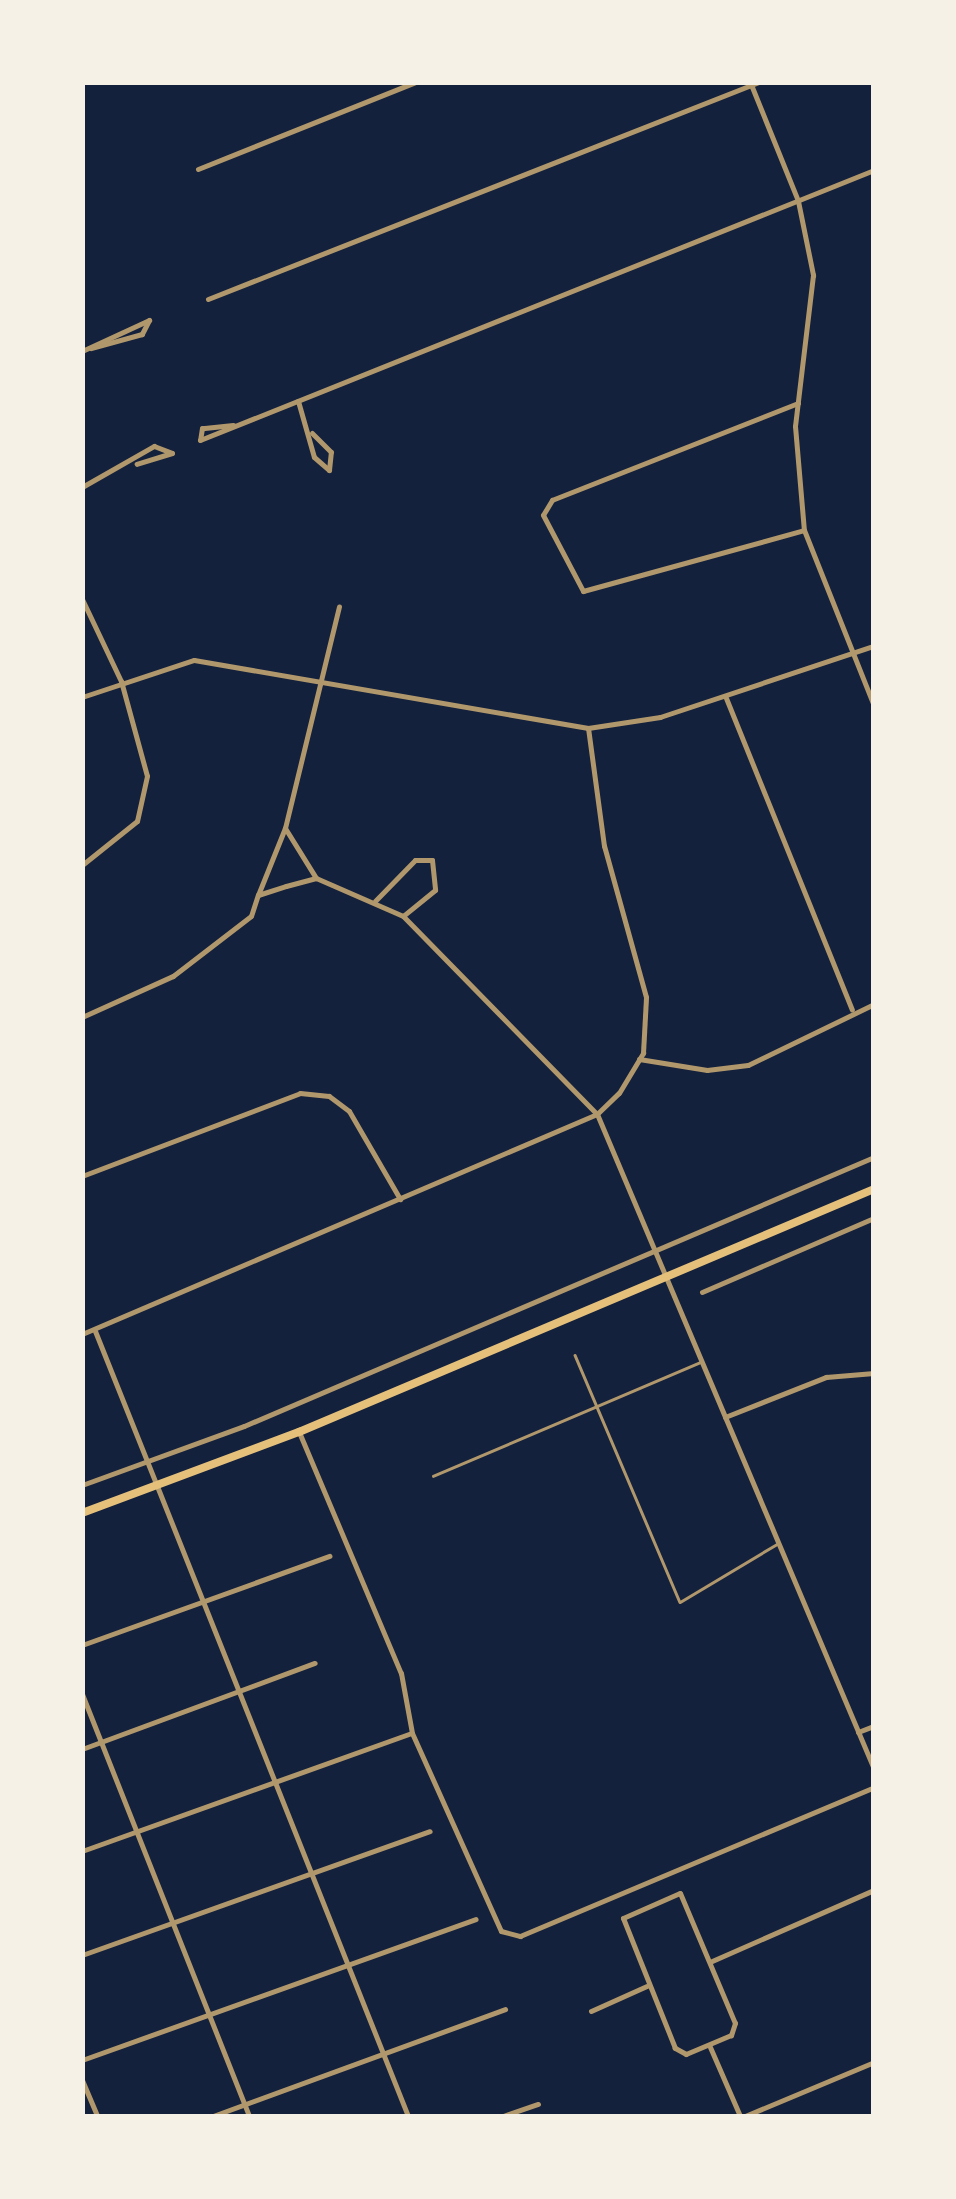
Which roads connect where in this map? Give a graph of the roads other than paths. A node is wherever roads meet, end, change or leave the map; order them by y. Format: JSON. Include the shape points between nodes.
{"nodes":[{"id":1,"x":415,"y":82,"type":"edge"},
{"id":2,"x":754,"y":84,"type":"edge"},
{"id":3,"x":198,"y":169,"type":"dead end"},
{"id":4,"x":874,"y":170,"type":"edge"},
{"id":5,"x":798,"y":201,"type":"junction"},
{"id":6,"x":208,"y":298,"type":"dead end"},
{"id":7,"x":91,"y":348,"type":"junction"},
{"id":8,"x":82,"y":351,"type":"edge"},
{"id":9,"x":298,"y":401,"type":"junction"},
{"id":10,"x":798,"y":403,"type":"junction"},
{"id":11,"x":233,"y":424,"type":"junction"},
{"id":12,"x":312,"y":433,"type":"junction"},
{"id":13,"x":136,"y":464,"type":"junction"},
{"id":14,"x":82,"y":487,"type":"edge"},
{"id":15,"x":804,"y":530,"type":"junction"},
{"id":16,"x":82,"y":600,"type":"edge"},
{"id":17,"x":338,"y":607,"type":"dead end"},
{"id":18,"x":874,"y":646,"type":"edge"},
{"id":19,"x":852,"y":654,"type":"junction"},
{"id":20,"x":324,"y":679,"type":"junction"},
{"id":21,"x":121,"y":682,"type":"junction"},
{"id":22,"x":726,"y":696,"type":"junction"},
{"id":23,"x":82,"y":697,"type":"edge"},
{"id":24,"x":874,"y":706,"type":"edge"},
{"id":25,"x":588,"y":728,"type":"junction"},
{"id":26,"x":285,"y":828,"type":"junction"},
{"id":27,"x":82,"y":865,"type":"edge"},
{"id":28,"x":316,"y":878,"type":"junction"},
{"id":29,"x":258,"y":895,"type":"junction"},
{"id":30,"x":375,"y":901,"type":"junction"},
{"id":31,"x":403,"y":916,"type":"junction"},
{"id":32,"x":874,"y":1004,"type":"edge"},
{"id":33,"x":852,"y":1010,"type":"junction"},
{"id":34,"x":82,"y":1017,"type":"edge"},
{"id":35,"x":639,"y":1058,"type":"junction"},
{"id":36,"x":597,"y":1114,"type":"junction"},
{"id":37,"x":874,"y":1157,"type":"edge"},
{"id":38,"x":82,"y":1176,"type":"edge"},
{"id":39,"x":871,"y":1191,"type":"edge"},
{"id":40,"x":400,"y":1199,"type":"junction"},
{"id":41,"x":874,"y":1218,"type":"edge"},
{"id":42,"x":654,"y":1248,"type":"junction"},
{"id":43,"x":666,"y":1277,"type":"junction"},
{"id":44,"x":702,"y":1292,"type":"dead end"},
{"id":45,"x":94,"y":1330,"type":"junction"},
{"id":46,"x":82,"y":1334,"type":"edge"},
{"id":47,"x":575,"y":1355,"type":"dead end"},
{"id":48,"x":702,"y":1361,"type":"junction"},
{"id":49,"x":874,"y":1373,"type":"edge"},
{"id":50,"x":597,"y":1406,"type":"junction"},
{"id":51,"x":725,"y":1417,"type":"junction"},
{"id":52,"x":299,"y":1432,"type":"junction"},
{"id":53,"x":148,"y":1463,"type":"junction"},
{"id":54,"x":433,"y":1476,"type":"dead end"},
{"id":55,"x":82,"y":1485,"type":"edge"},
{"id":56,"x":157,"y":1486,"type":"junction"},
{"id":57,"x":82,"y":1513,"type":"edge"},
{"id":58,"x":778,"y":1543,"type":"junction"},
{"id":59,"x":329,"y":1556,"type":"dead end"},
{"id":60,"x":203,"y":1602,"type":"junction"},
{"id":61,"x":82,"y":1645,"type":"edge"},
{"id":62,"x":315,"y":1663,"type":"dead end"},
{"id":63,"x":239,"y":1693,"type":"junction"},
{"id":64,"x":82,"y":1694,"type":"edge"},
{"id":65,"x":874,"y":1726,"type":"edge"},
{"id":66,"x":858,"y":1732,"type":"junction"},
{"id":67,"x":412,"y":1733,"type":"junction"},
{"id":68,"x":102,"y":1742,"type":"junction"},
{"id":69,"x":82,"y":1749,"type":"edge"},
{"id":70,"x":874,"y":1769,"type":"edge"},
{"id":71,"x":274,"y":1782,"type":"junction"},
{"id":72,"x":874,"y":1786,"type":"edge"},
{"id":73,"x":137,"y":1832,"type":"junction"},
{"id":74,"x":430,"y":1832,"type":"dead end"},
{"id":75,"x":82,"y":1851,"type":"edge"},
{"id":76,"x":310,"y":1873,"type":"junction"},
{"id":77,"x":874,"y":1890,"type":"edge"},
{"id":78,"x":475,"y":1919,"type":"dead end"},
{"id":79,"x":173,"y":1923,"type":"junction"},
{"id":80,"x":82,"y":1955,"type":"edge"},
{"id":81,"x":710,"y":1962,"type":"junction"},
{"id":82,"x":346,"y":1965,"type":"junction"},
{"id":83,"x":646,"y":1986,"type":"junction"},
{"id":84,"x":505,"y":2010,"type":"dead end"},
{"id":85,"x":591,"y":2012,"type":"dead end"},
{"id":86,"x":208,"y":2013,"type":"junction"},
{"id":87,"x":710,"y":2046,"type":"junction"},
{"id":88,"x":382,"y":2054,"type":"junction"},
{"id":89,"x":82,"y":2060,"type":"edge"},
{"id":90,"x":874,"y":2062,"type":"edge"},
{"id":91,"x":82,"y":2080,"type":"edge"},
{"id":92,"x":538,"y":2104,"type":"dead end"},
{"id":93,"x":245,"y":2105,"type":"junction"},
{"id":94,"x":97,"y":2116,"type":"edge"},
{"id":95,"x":213,"y":2116,"type":"edge"},
{"id":96,"x":249,"y":2116,"type":"edge"},
{"id":97,"x":408,"y":2116,"type":"edge"},
{"id":98,"x":503,"y":2116,"type":"edge"},
{"id":99,"x":742,"y":2116,"type":"edge"}],
"edges":[{"from":1,"to":3,"type":"street"},
{"from":2,"to":5,"type":"street"},
{"from":2,"to":6,"type":"street"},
{"from":4,"to":5,"type":"street"},
{"from":5,"to":9,"type":"street"},
{"from":5,"to":10,"type":"street","via":[[813,306]]},
{"from":7,"to":7,"type":"street","via":[[142,334],[149,320],[138,318]]},
{"from":7,"to":8,"type":"street"},
{"from":9,"to":11,"type":"street"},
{"from":9,"to":12,"type":"street"},
{"from":10,"to":15,"type":"street"},
{"from":10,"to":15,"type":"street","via":[[552,500],[543,515],[583,591],[685,570]]},
{"from":11,"to":11,"type":"street","via":[[212,441],[200,440],[202,428]]},
{"from":12,"to":12,"type":"street","via":[[314,458],[329,470],[331,452]]},
{"from":13,"to":13,"type":"street","via":[[154,446],[172,452],[164,462]]},
{"from":13,"to":14,"type":"street"},
{"from":15,"to":19,"type":"street"},
{"from":16,"to":21,"type":"street"},
{"from":17,"to":20,"type":"street"},
{"from":18,"to":19,"type":"street"},
{"from":19,"to":22,"type":"street"},
{"from":19,"to":24,"type":"street"},
{"from":20,"to":21,"type":"street","via":[[194,660]]},
{"from":20,"to":25,"type":"street"},
{"from":20,"to":26,"type":"street"},
{"from":21,"to":23,"type":"street"},
{"from":21,"to":27,"type":"street","via":[[146,794],[127,834]]},
{"from":22,"to":25,"type":"street"},
{"from":22,"to":33,"type":"street"},
{"from":25,"to":35,"type":"street","via":[[604,846],[646,997]]},
{"from":26,"to":28,"type":"street"},
{"from":26,"to":29,"type":"street"},
{"from":28,"to":29,"type":"street"},
{"from":28,"to":30,"type":"street"},
{"from":29,"to":34,"type":"street","via":[[250,916],[174,976]]},
{"from":30,"to":31,"type":"street"},
{"from":30,"to":31,"type":"street","via":[[416,860],[432,860],[434,890]]},
{"from":31,"to":36,"type":"street"},
{"from":32,"to":33,"type":"street"},
{"from":33,"to":35,"type":"street","via":[[748,1065],[690,1069]]},
{"from":35,"to":36,"type":"street"},
{"from":36,"to":40,"type":"street"},
{"from":36,"to":42,"type":"street"},
{"from":37,"to":42,"type":"street"},
{"from":38,"to":40,"type":"street","via":[[300,1093],[329,1096],[348,1111]]},
{"from":39,"to":43,"type":"highway"},
{"from":40,"to":45,"type":"street"},
{"from":41,"to":44,"type":"street"},
{"from":42,"to":43,"type":"street"},
{"from":42,"to":53,"type":"street"},
{"from":43,"to":48,"type":"street"},
{"from":43,"to":52,"type":"highway"},
{"from":45,"to":46,"type":"street"},
{"from":45,"to":53,"type":"street"},
{"from":47,"to":50,"type":"lane"},
{"from":48,"to":50,"type":"lane"},
{"from":48,"to":51,"type":"street"},
{"from":49,"to":51,"type":"street","via":[[826,1377]]},
{"from":50,"to":54,"type":"lane"},
{"from":50,"to":58,"type":"lane","via":[[680,1602]]},
{"from":51,"to":58,"type":"street"},
{"from":52,"to":56,"type":"highway"},
{"from":52,"to":67,"type":"street","via":[[400,1673]]},
{"from":53,"to":55,"type":"street"},
{"from":53,"to":56,"type":"street"},
{"from":56,"to":57,"type":"highway"},
{"from":56,"to":60,"type":"street"},
{"from":58,"to":66,"type":"street"},
{"from":59,"to":60,"type":"street"},
{"from":60,"to":61,"type":"street"},
{"from":60,"to":63,"type":"street"},
{"from":62,"to":63,"type":"street"},
{"from":63,"to":68,"type":"street"},
{"from":63,"to":71,"type":"street"},
{"from":64,"to":68,"type":"street"},
{"from":65,"to":66,"type":"street"},
{"from":66,"to":70,"type":"street"},
{"from":67,"to":71,"type":"street"},
{"from":67,"to":72,"type":"street","via":[[488,1910],[512,1934]]},
{"from":68,"to":69,"type":"street"},
{"from":68,"to":73,"type":"street"},
{"from":71,"to":73,"type":"street"},
{"from":71,"to":76,"type":"street"},
{"from":73,"to":75,"type":"street"},
{"from":73,"to":79,"type":"street"},
{"from":74,"to":76,"type":"street"},
{"from":76,"to":79,"type":"street"},
{"from":76,"to":82,"type":"street"},
{"from":77,"to":81,"type":"street"},
{"from":78,"to":82,"type":"street"},
{"from":79,"to":80,"type":"street"},
{"from":79,"to":86,"type":"street"},
{"from":81,"to":83,"type":"street","via":[[680,1894],[623,1918]]},
{"from":81,"to":87,"type":"street","via":[[734,2030]]},
{"from":82,"to":86,"type":"street"},
{"from":82,"to":88,"type":"street"},
{"from":83,"to":85,"type":"street"},
{"from":83,"to":87,"type":"street","via":[[678,2052]]},
{"from":84,"to":88,"type":"street"},
{"from":86,"to":89,"type":"street"},
{"from":86,"to":93,"type":"street"},
{"from":87,"to":99,"type":"street"},
{"from":88,"to":93,"type":"street"},
{"from":88,"to":97,"type":"street"},
{"from":90,"to":99,"type":"street"},
{"from":91,"to":94,"type":"street"},
{"from":92,"to":98,"type":"street"},
{"from":93,"to":95,"type":"street"},
{"from":93,"to":96,"type":"street"}]}
